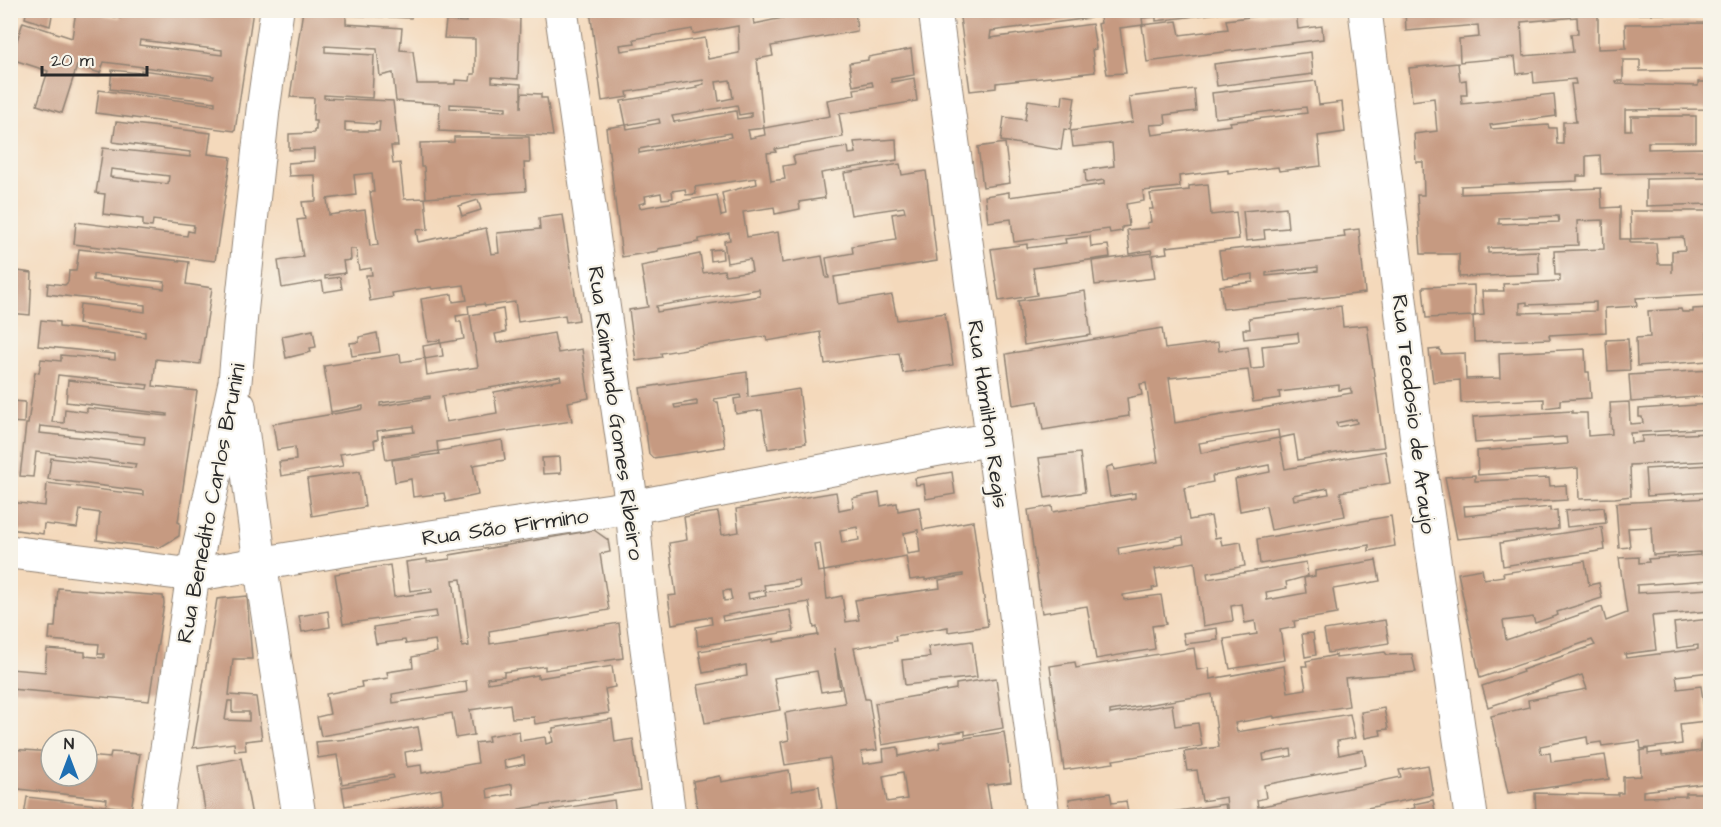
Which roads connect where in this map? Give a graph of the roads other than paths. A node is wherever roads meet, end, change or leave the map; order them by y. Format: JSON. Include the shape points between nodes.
{"nodes":[{"id":1,"x":277,"y":10,"type":"edge"},
{"id":2,"x":561,"y":10,"type":"edge"},
{"id":3,"x":935,"y":10,"type":"edge"},
{"id":4,"x":1365,"y":10,"type":"edge"},
{"id":5,"x":235,"y":382,"type":"junction"},
{"id":6,"x":992,"y":438,"type":"junction"},
{"id":7,"x":632,"y":507,"type":"junction"},
{"id":8,"x":10,"y":552,"type":"edge"},
{"id":9,"x":260,"y":563,"type":"junction"},
{"id":10,"x":193,"y":575,"type":"junction"},
{"id":11,"x":157,"y":816,"type":"edge"},
{"id":12,"x":299,"y":816,"type":"edge"},
{"id":13,"x":669,"y":816,"type":"edge"},
{"id":14,"x":1043,"y":816,"type":"edge"},
{"id":15,"x":1471,"y":816,"type":"edge"}],
"edges":[{"from":1,"to":5,"type":"street","name":"Rua Benedito Carlos Brunini"},
{"from":2,"to":7,"type":"street","name":"Rua Raimundo Gomes Ribeiro"},
{"from":3,"to":6,"type":"street","name":"Rua Hamilton Regis"},
{"from":4,"to":15,"type":"street","name":"Rua Teodosio de Araujo","via":[[1418,449]]},
{"from":5,"to":9,"type":"street"},
{"from":5,"to":10,"type":"street","name":"Rua Benedito Carlos Brunini"},
{"from":6,"to":7,"type":"street","name":"Rua São Firmino"},
{"from":6,"to":14,"type":"street","name":"Rua Hamilton Regis"},
{"from":7,"to":9,"type":"street","name":"Rua São Firmino"},
{"from":7,"to":13,"type":"street","name":"Rua Raimundo Gomes Ribeiro"},
{"from":8,"to":10,"type":"street","name":"Rua São Firmino"},
{"from":9,"to":10,"type":"street","name":"Rua São Firmino"},
{"from":9,"to":12,"type":"street"},
{"from":10,"to":11,"type":"street","name":"Rua Benedito Carlos Brunini"}]}
